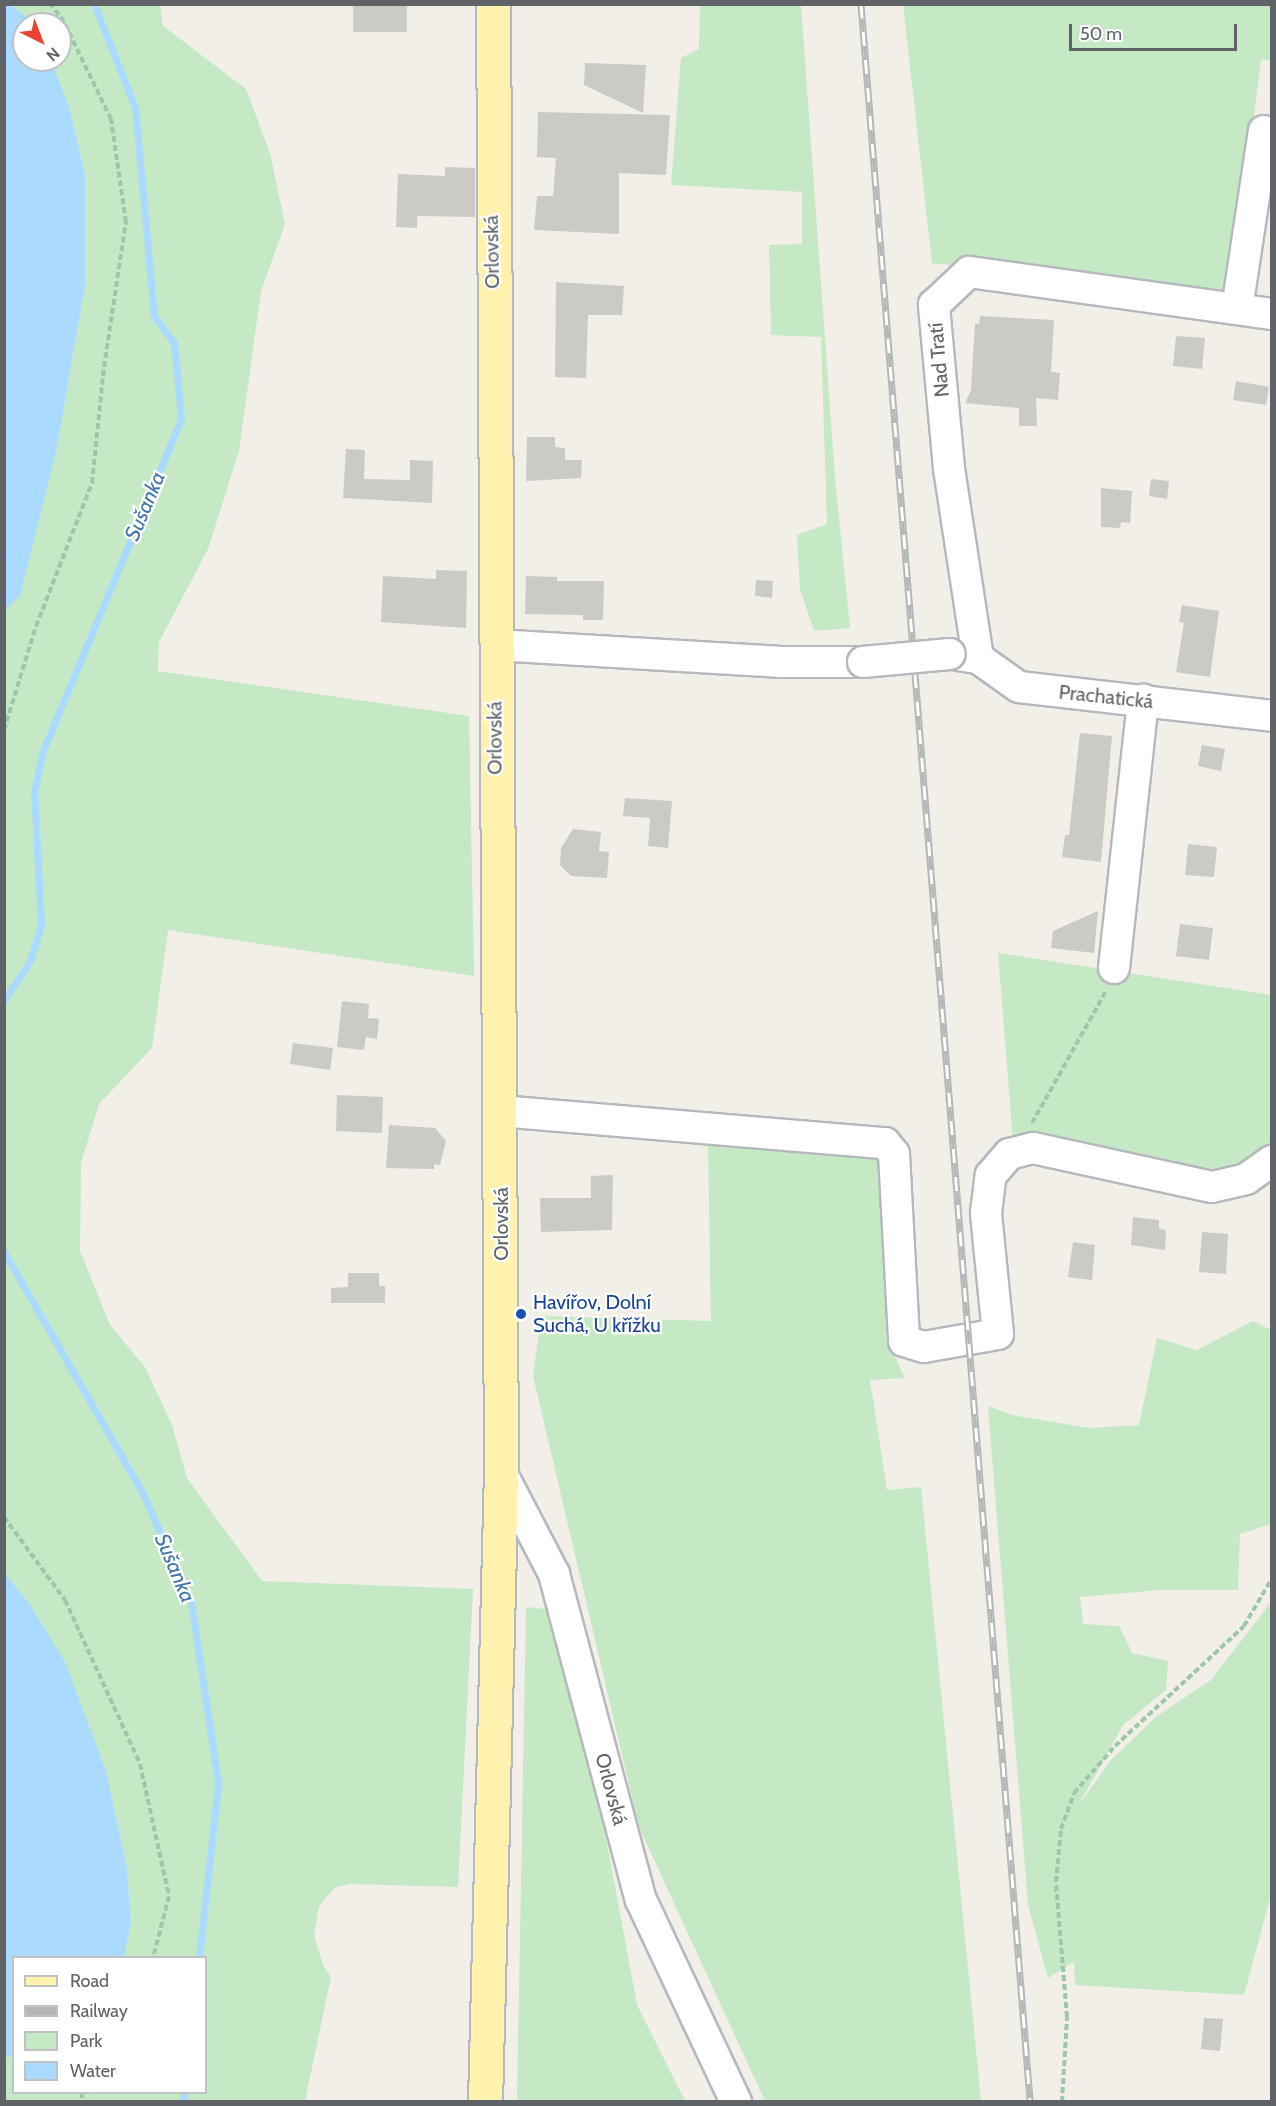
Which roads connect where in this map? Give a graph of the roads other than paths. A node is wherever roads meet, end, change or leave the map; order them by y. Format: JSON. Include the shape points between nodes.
{"nodes":[{"id":1,"x":493,"y":4,"type":"edge"},
{"id":2,"x":1264,"y":131,"type":"dead end"},
{"id":3,"x":1237,"y":309,"type":"junction"},
{"id":4,"x":1272,"y":314,"type":"edge"},
{"id":5,"x":495,"y":645,"type":"junction"},
{"id":6,"x":964,"y":656,"type":"junction"},
{"id":7,"x":1143,"y":700,"type":"junction"},
{"id":8,"x":1272,"y":716,"type":"edge"},
{"id":9,"x":1114,"y":968,"type":"road end"},
{"id":10,"x":500,"y":1111,"type":"junction"},
{"id":11,"x":1272,"y":1161,"type":"edge"},
{"id":12,"x":501,"y":1472,"type":"junction"},
{"id":13,"x":485,"y":2102,"type":"edge"},
{"id":14,"x":736,"y":2102,"type":"edge"}],
"edges":[{"from":1,"to":5,"type":"main road","name":"Orlovská"},
{"from":2,"to":3,"type":"street"},
{"from":3,"to":4,"type":"street","name":"Nad Tratí"},
{"from":3,"to":6,"type":"street","name":"Nad Tratí","via":[[969,272],[934,305]]},
{"from":5,"to":6,"type":"street","bridge":true,"via":[[778,662]]},
{"from":5,"to":10,"type":"main road","name":"Orlovská"},
{"from":6,"to":7,"type":"street","name":"Prachatická","via":[[1019,687]]},
{"from":7,"to":8,"type":"street","name":"Prachatická"},
{"from":7,"to":9,"type":"street"},
{"from":10,"to":11,"type":"street","via":[[885,1143],[894,1154],[904,1341],[924,1347],[998,1334],[986,1214],[991,1175],[1009,1154],[1033,1148],[1212,1187],[1246,1179]]},
{"from":10,"to":12,"type":"main road","name":"Orlovská"},
{"from":12,"to":13,"type":"main road","name":"Orlovská"},
{"from":12,"to":14,"type":"street","name":"Orlovská","via":[[554,1574],[641,1900]]}]}
